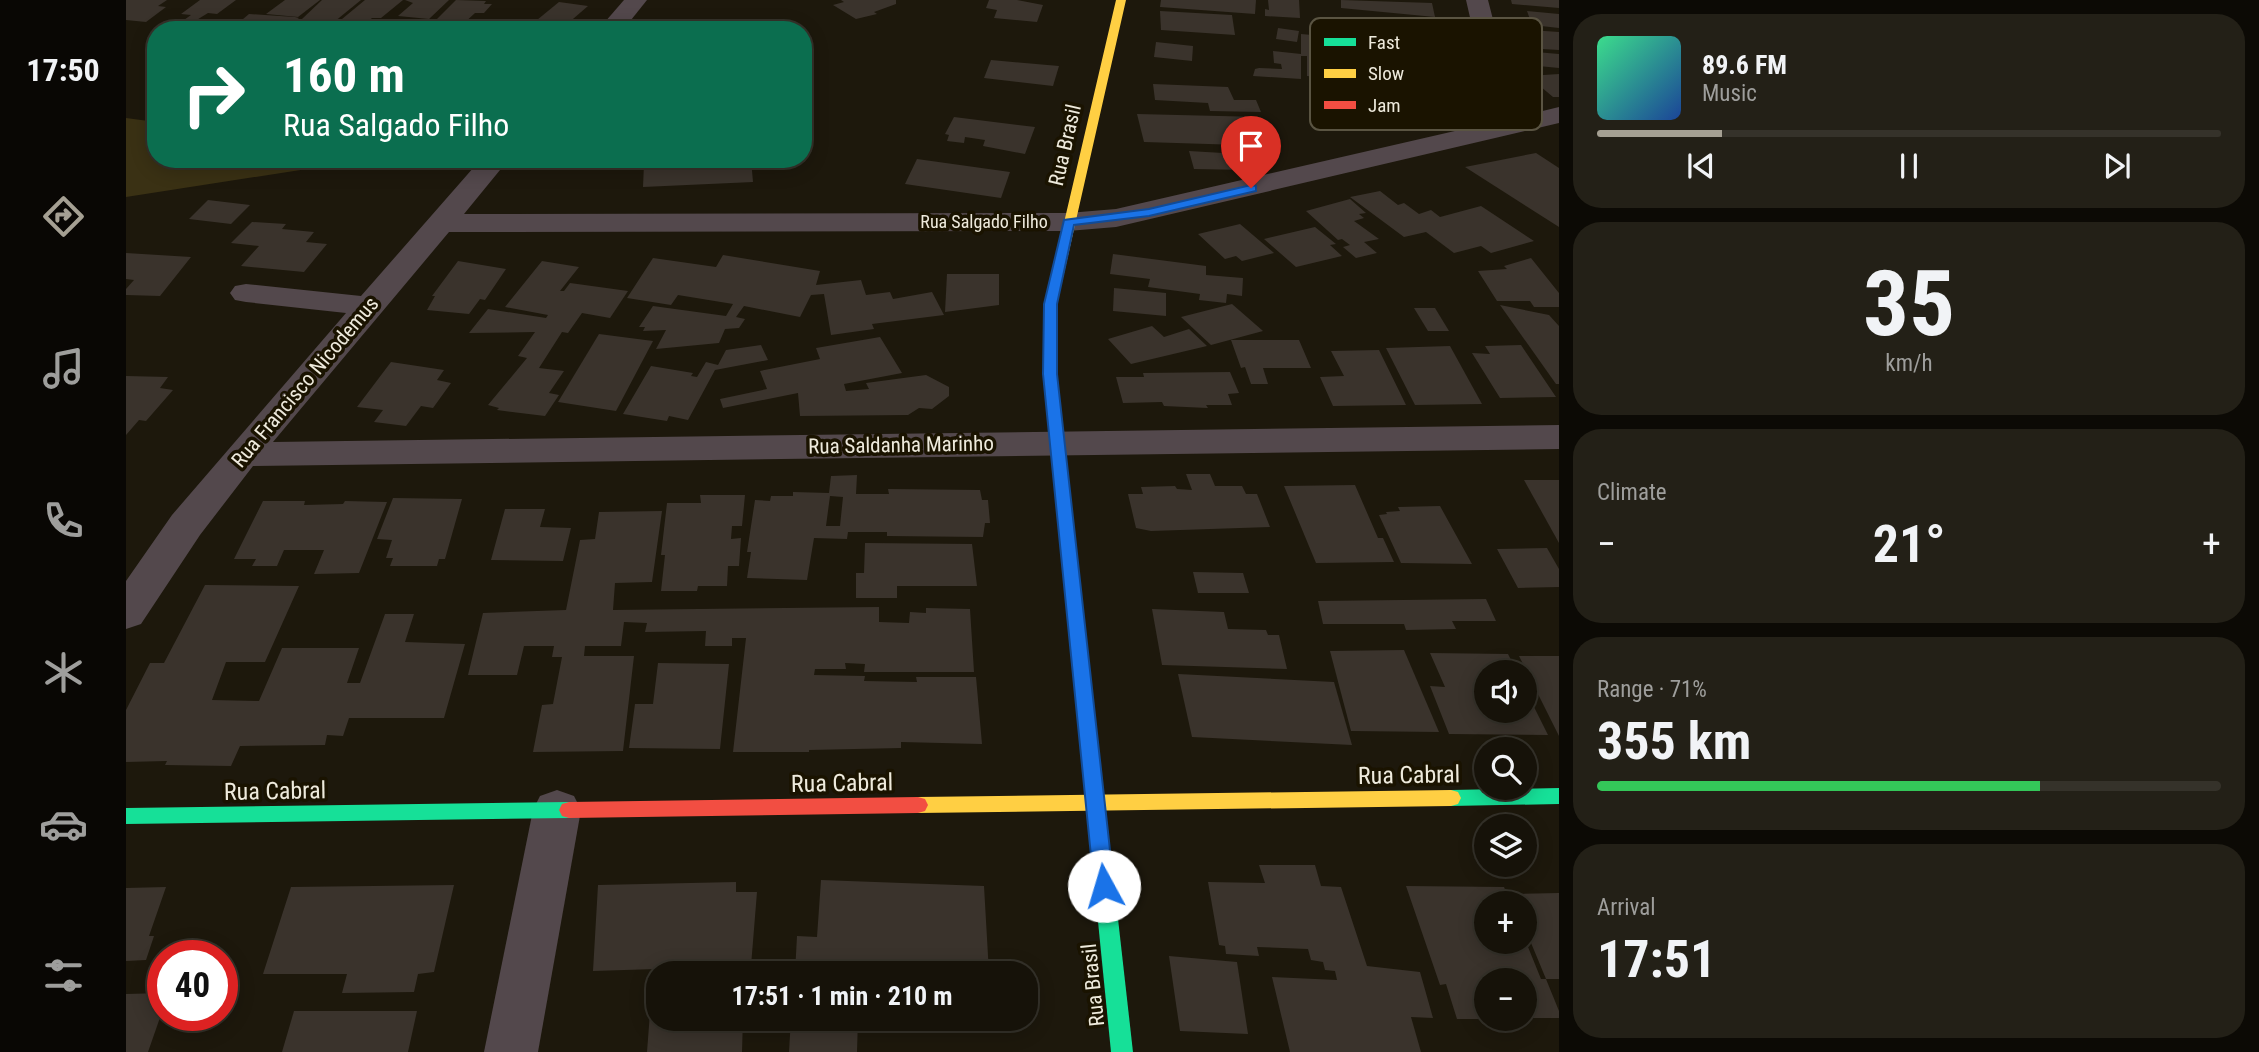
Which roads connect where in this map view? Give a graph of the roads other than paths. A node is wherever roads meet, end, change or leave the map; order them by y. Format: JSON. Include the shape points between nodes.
{"nodes":[{"id":1,"x":636,"y":0,"type":"edge"},
{"id":2,"x":1121,"y":0,"type":"edge"},
{"id":3,"x":1476,"y":0,"type":"edge"},
{"id":4,"x":1480,"y":18,"type":"edge"},
{"id":5,"x":618,"y":21,"type":"edge"},
{"id":6,"x":1559,"y":115,"type":"edge"},
{"id":7,"x":1542,"y":119,"type":"edge"},
{"id":8,"x":1498,"y":130,"type":"edge"},
{"id":9,"x":488,"y":168,"type":"edge"},
{"id":10,"x":1068,"y":222,"type":"junction"},
{"id":11,"x":439,"y":223,"type":"junction"},
{"id":12,"x":246,"y":293,"type":"dead end"},
{"id":13,"x":369,"y":306,"type":"junction"},
{"id":14,"x":1559,"y":437,"type":"edge"},
{"id":15,"x":1057,"y":443,"type":"junction"},
{"id":16,"x":243,"y":454,"type":"junction"},
{"id":17,"x":126,"y":613,"type":"edge"},
{"id":18,"x":1559,"y":796,"type":"edge"},
{"id":19,"x":1096,"y":802,"type":"junction"},
{"id":20,"x":557,"y":810,"type":"junction"},
{"id":21,"x":126,"y":816,"type":"edge"},
{"id":22,"x":511,"y":1052,"type":"edge"},
{"id":23,"x":1122,"y":1052,"type":"edge"}],
"edges":[{"from":1,"to":5,"type":"street"},
{"from":2,"to":10,"type":"street","name":"Rua Brasil"},
{"from":3,"to":4,"type":"street"},
{"from":6,"to":7,"type":"street","name":"Rua Salgado Filho"},
{"from":8,"to":10,"type":"street","name":"Rua Salgado Filho","via":[[1149,212]]},
{"from":9,"to":11,"type":"street","name":"Rua Francisco Nicodemus"},
{"from":10,"to":11,"type":"street","name":"Rua Salgado Filho"},
{"from":10,"to":15,"type":"street","name":"Rua Brasil","via":[[1051,304],[1050,374]]},
{"from":11,"to":13,"type":"street","name":"Rua Francisco Nicodemus"},
{"from":12,"to":13,"type":"street"},
{"from":13,"to":16,"type":"street","name":"Rua Francisco Nicodemus"},
{"from":14,"to":15,"type":"street","name":"Rua Saldanha Marinho"},
{"from":15,"to":16,"type":"street","name":"Rua Saldanha Marinho"},
{"from":15,"to":19,"type":"street","name":"Rua Brasil"},
{"from":16,"to":17,"type":"street","name":"Rua Francisco Nicodemus","via":[[186,525]]},
{"from":18,"to":19,"type":"street","name":"Rua Cabral"},
{"from":19,"to":20,"type":"street","name":"Rua Cabral"},
{"from":19,"to":23,"type":"street","name":"Rua Brasil"},
{"from":20,"to":21,"type":"street","name":"Rua Cabral"},
{"from":20,"to":22,"type":"street"}]}
